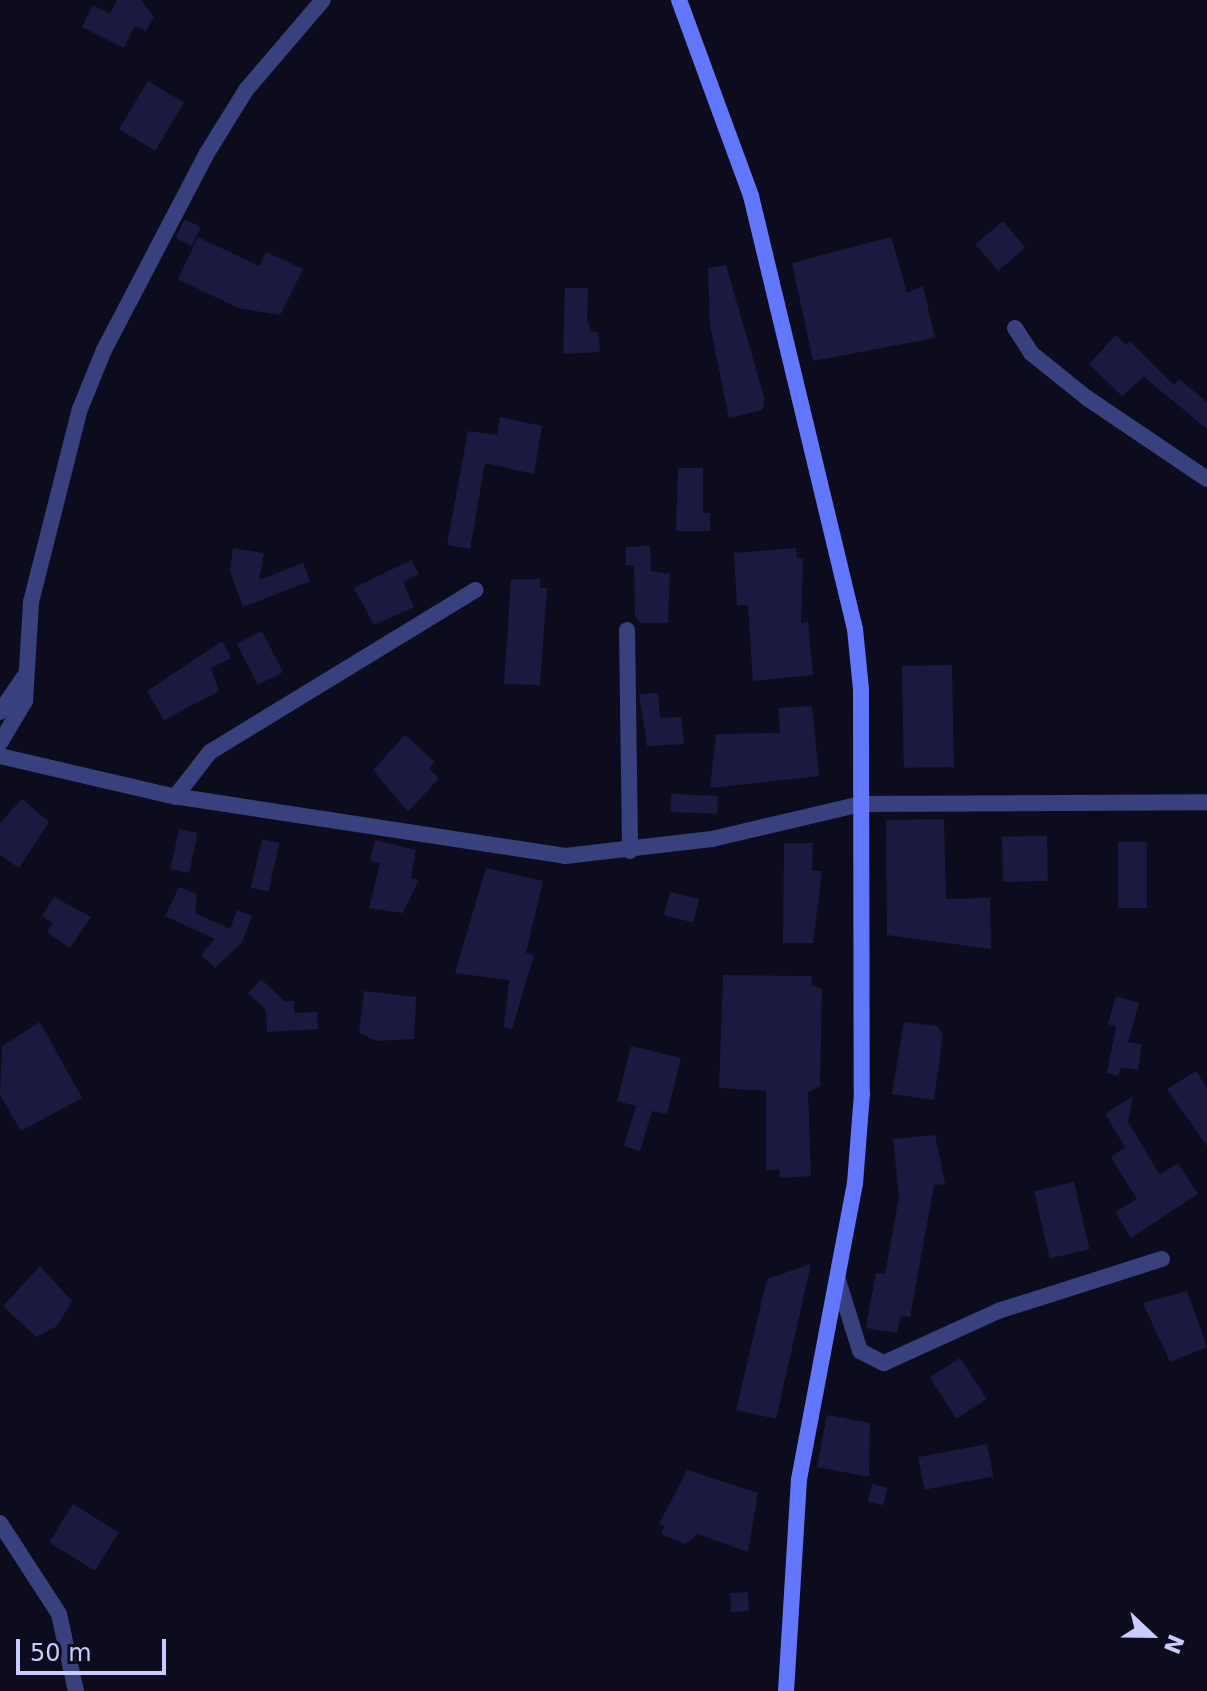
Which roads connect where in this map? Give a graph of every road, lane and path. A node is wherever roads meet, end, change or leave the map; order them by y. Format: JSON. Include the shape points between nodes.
{"nodes":[{"id":1,"x":323,"y":0,"type":"edge"},
{"id":2,"x":679,"y":0,"type":"edge"},
{"id":3,"x":1015,"y":328,"type":"dead end"},
{"id":4,"x":1207,"y":479,"type":"edge"},
{"id":5,"x":475,"y":590,"type":"dead end"},
{"id":6,"x":627,"y":630,"type":"dead end"},
{"id":7,"x":24,"y":676,"type":"junction"},
{"id":8,"x":0,"y":712,"type":"edge"},
{"id":9,"x":0,"y":743,"type":"edge"},
{"id":10,"x":0,"y":756,"type":"edge"},
{"id":11,"x":175,"y":797,"type":"junction"},
{"id":12,"x":1207,"y":802,"type":"edge"},
{"id":13,"x":861,"y":804,"type":"junction"},
{"id":14,"x":630,"y":851,"type":"junction"},
{"id":15,"x":1162,"y":1259,"type":"dead end"},
{"id":16,"x":838,"y":1280,"type":"junction"},
{"id":17,"x":0,"y":1523,"type":"edge"},
{"id":18,"x":76,"y":1691,"type":"edge"},
{"id":19,"x":786,"y":1691,"type":"edge"}],
"edges":[{"from":1,"to":7,"type":"street","via":[[293,30],[222,128],[104,350],[64,465],[31,602]]},
{"from":2,"to":13,"type":"main road","via":[[751,196],[855,629]]},
{"from":3,"to":4,"type":"street","via":[[1031,353],[1087,398]]},
{"from":5,"to":11,"type":"street","via":[[210,752]]},
{"from":6,"to":14,"type":"street"},
{"from":7,"to":8,"type":"street"},
{"from":7,"to":9,"type":"street","via":[[25,701]]},
{"from":10,"to":11,"type":"street"},
{"from":11,"to":14,"type":"street","via":[[486,848],[565,856]]},
{"from":12,"to":13,"type":"street"},
{"from":13,"to":14,"type":"street","via":[[712,839]]},
{"from":13,"to":16,"type":"main road","via":[[862,1093]]},
{"from":15,"to":16,"type":"street","via":[[998,1311],[884,1363],[860,1351]]},
{"from":16,"to":19,"type":"main road","via":[[799,1479]]},
{"from":17,"to":18,"type":"street","via":[[59,1614]]}]}
